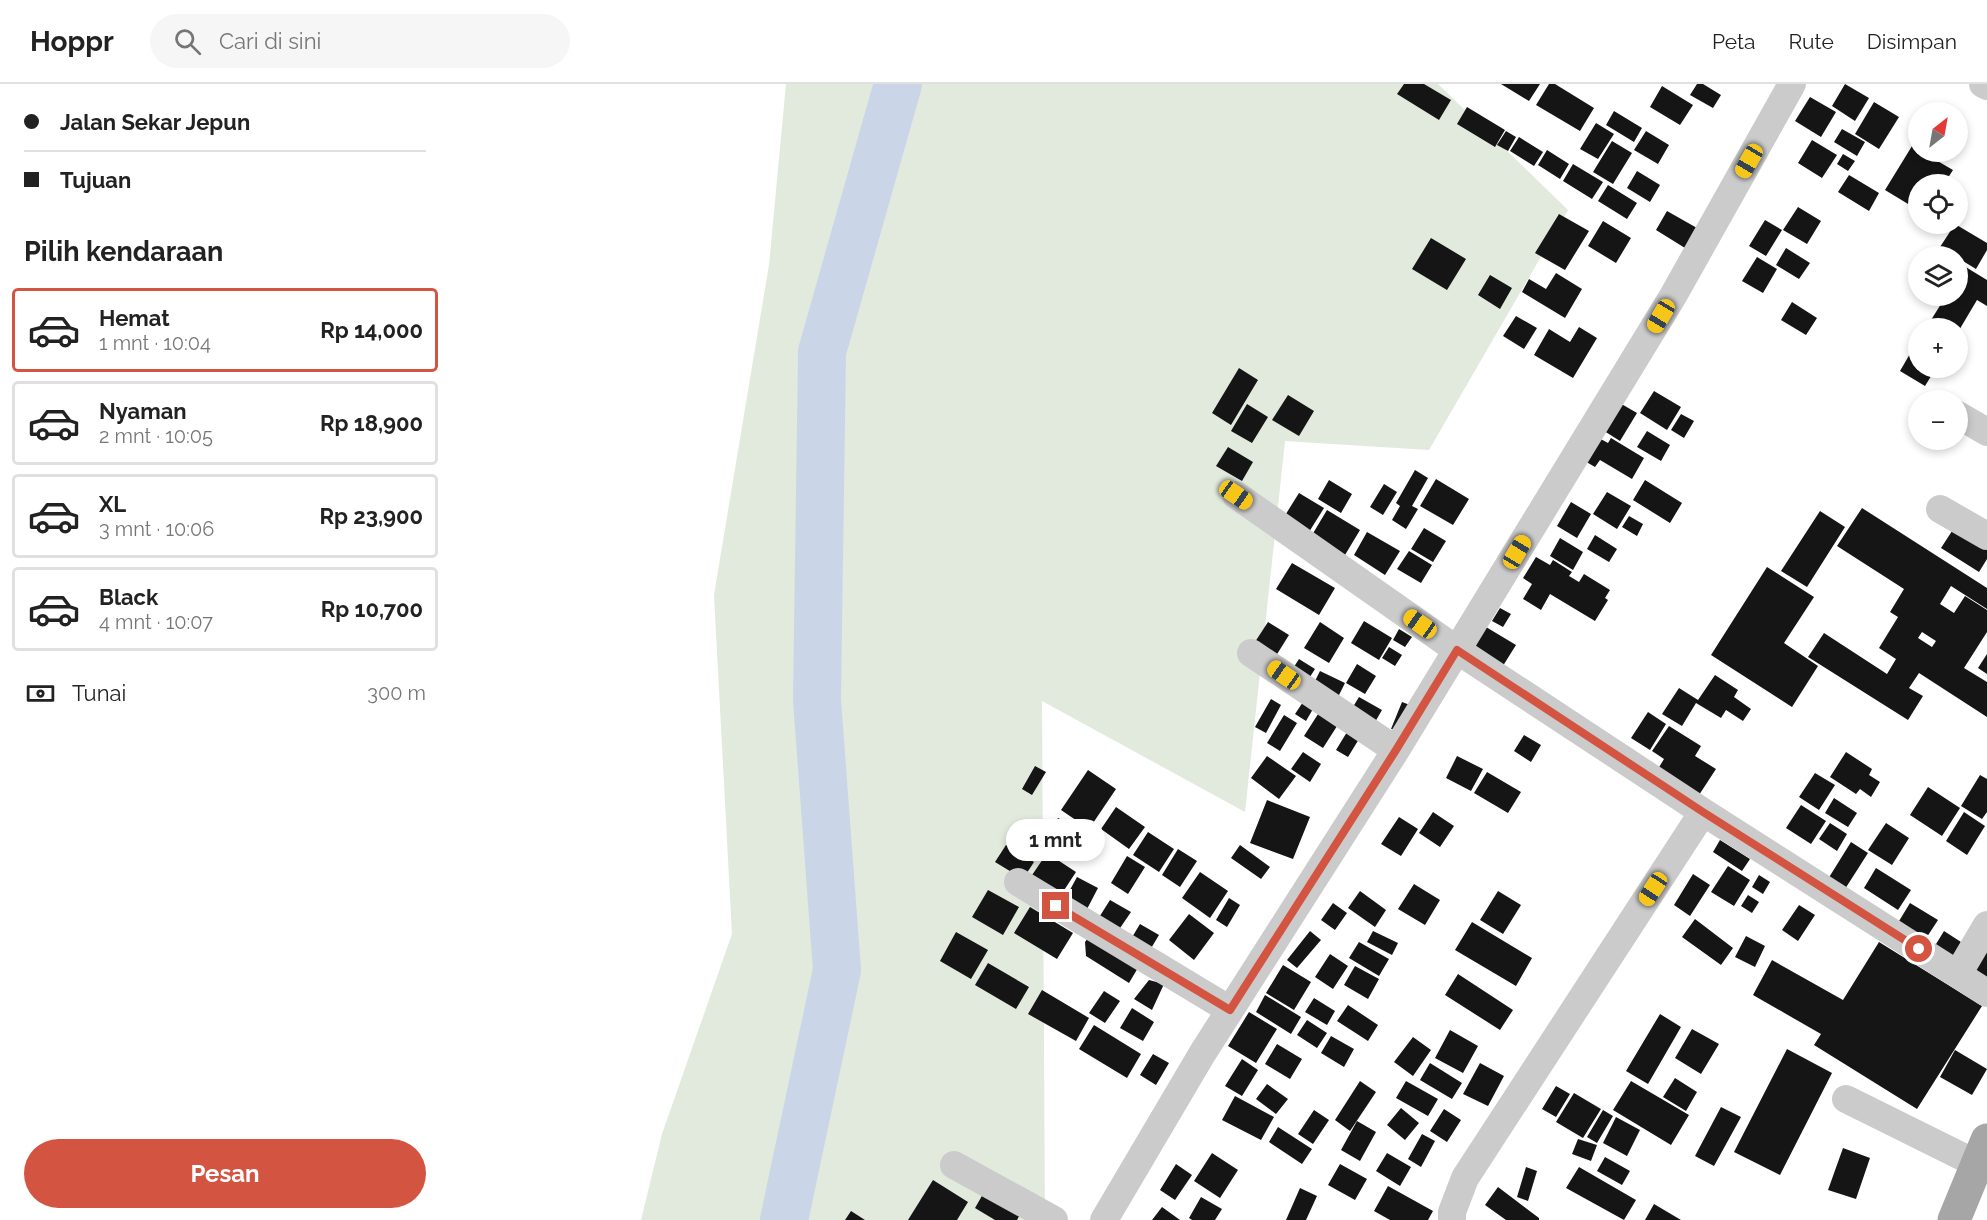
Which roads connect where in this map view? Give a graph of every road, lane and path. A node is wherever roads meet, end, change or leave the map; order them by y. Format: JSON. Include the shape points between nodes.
{"nodes":[{"id":1,"x":1792,"y":84,"type":"edge"},
{"id":2,"x":1968,"y":421,"type":"edge"},
{"id":3,"x":1987,"y":432,"type":"edge"},
{"id":4,"x":1236,"y":495,"type":"dead end"},
{"id":5,"x":1940,"y":509,"type":"dead end"},
{"id":6,"x":1987,"y":536,"type":"edge"},
{"id":7,"x":1457,"y":650,"type":"junction"},
{"id":8,"x":1251,"y":653,"type":"dead end"},
{"id":9,"x":1396,"y":750,"type":"junction"},
{"id":10,"x":1703,"y":812,"type":"junction"},
{"id":11,"x":1018,"y":882,"type":"dead end"},
{"id":12,"x":1987,"y":925,"type":"edge"},
{"id":13,"x":1958,"y":974,"type":"junction"},
{"id":14,"x":1987,"y":993,"type":"edge"},
{"id":15,"x":1230,"y":1010,"type":"junction"},
{"id":16,"x":1846,"y":1099,"type":"dead end"},
{"id":17,"x":1982,"y":1152,"type":"edge"},
{"id":18,"x":954,"y":1166,"type":"dead end"},
{"id":19,"x":1054,"y":1220,"type":"edge"},
{"id":20,"x":1104,"y":1220,"type":"edge"},
{"id":21,"x":1452,"y":1220,"type":"edge"},
{"id":22,"x":1954,"y":1220,"type":"edge"}],
"edges":[{"from":1,"to":7,"type":"street","via":[[1673,296]]},
{"from":2,"to":3,"type":"street"},
{"from":4,"to":7,"type":"street"},
{"from":5,"to":6,"type":"street"},
{"from":7,"to":9,"type":"street"},
{"from":7,"to":10,"type":"street"},
{"from":8,"to":9,"type":"street"},
{"from":9,"to":15,"type":"street"},
{"from":10,"to":13,"type":"street"},
{"from":10,"to":21,"type":"street","via":[[1465,1178]]},
{"from":11,"to":15,"type":"street"},
{"from":12,"to":13,"type":"street"},
{"from":13,"to":14,"type":"street"},
{"from":15,"to":20,"type":"street"},
{"from":16,"to":17,"type":"street"},
{"from":17,"to":22,"type":"main road"},
{"from":18,"to":19,"type":"street"}]}
